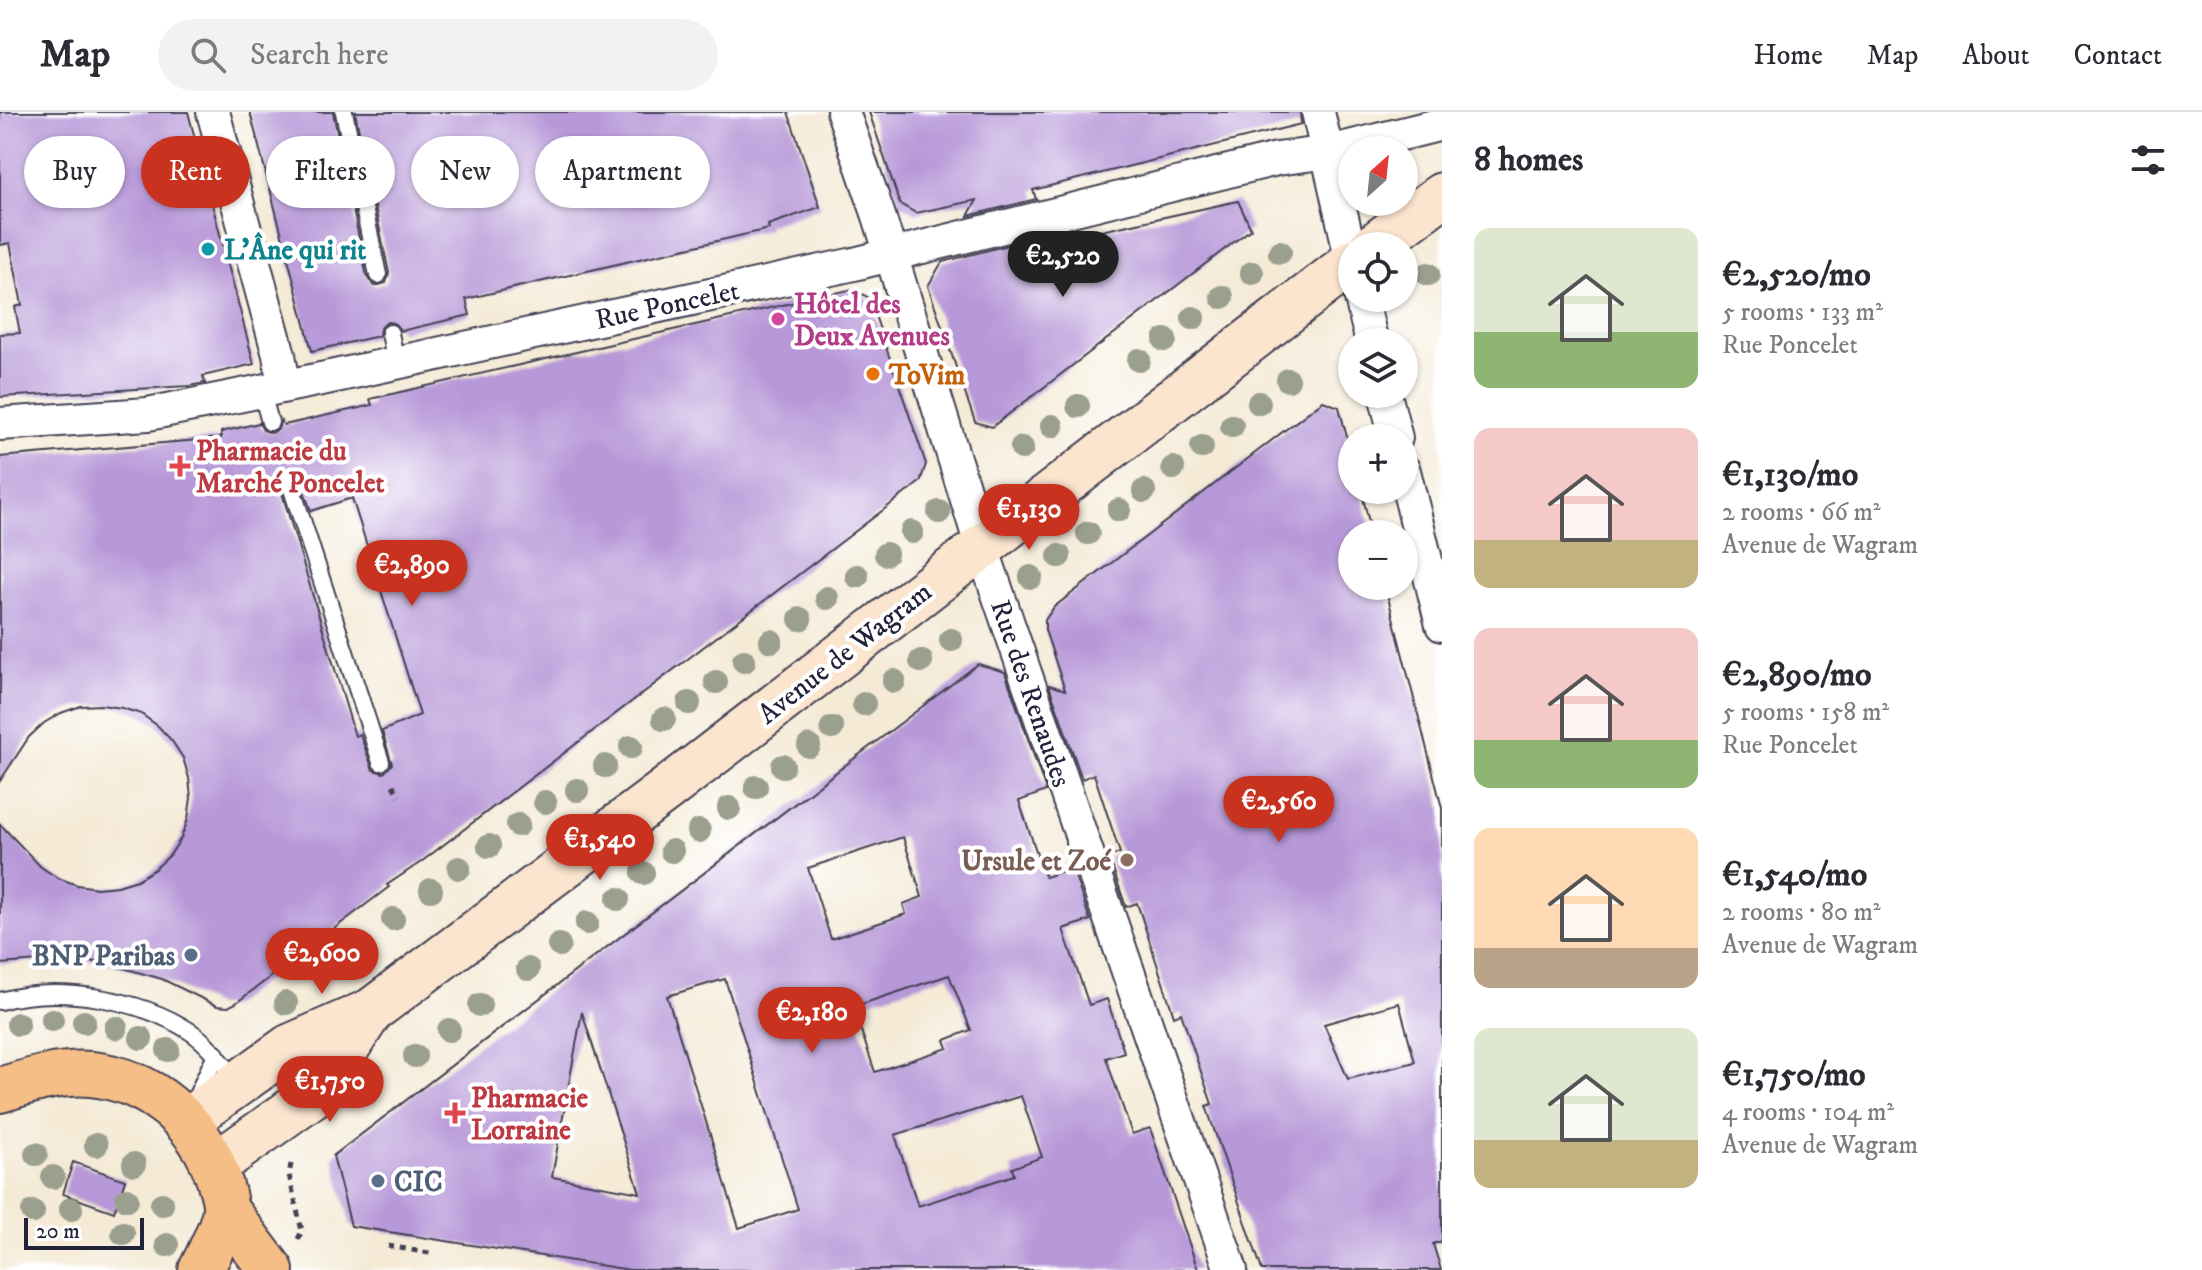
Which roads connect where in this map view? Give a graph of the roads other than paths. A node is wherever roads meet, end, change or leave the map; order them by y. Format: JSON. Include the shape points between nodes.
{"nodes":[{"id":1,"x":213,"y":112,"type":"edge"},
{"id":2,"x":344,"y":112,"type":"edge"},
{"id":3,"x":843,"y":112,"type":"edge"},
{"id":4,"x":1318,"y":112,"type":"edge"},
{"id":5,"x":1442,"y":124,"type":"edge"},
{"id":6,"x":1329,"y":152,"type":"junction"},
{"id":7,"x":1442,"y":195,"type":"edge"},
{"id":8,"x":1345,"y":232,"type":"edge"},
{"id":9,"x":1392,"y":232,"type":"edge"},
{"id":10,"x":890,"y":254,"type":"junction"},
{"id":11,"x":1338,"y":272,"type":"edge"},
{"id":12,"x":378,"y":275,"type":"dead end"},
{"id":13,"x":272,"y":387,"type":"junction"},
{"id":14,"x":270,"y":422,"type":"dead end"},
{"id":15,"x":0,"y":424,"type":"edge"},
{"id":16,"x":289,"y":480,"type":"dead end"},
{"id":17,"x":1412,"y":504,"type":"edge"},
{"id":18,"x":981,"y":545,"type":"junction"},
{"id":19,"x":1442,"y":625,"type":"edge"},
{"id":20,"x":381,"y":762,"type":"dead end"},
{"id":21,"x":0,"y":1001,"type":"edge"},
{"id":22,"x":371,"y":1011,"type":"junction"},
{"id":23,"x":227,"y":1069,"type":"junction"},
{"id":24,"x":0,"y":1090,"type":"edge"},
{"id":25,"x":186,"y":1121,"type":"junction"},
{"id":26,"x":214,"y":1166,"type":"junction"},
{"id":27,"x":225,"y":1209,"type":"junction"},
{"id":28,"x":285,"y":1254,"type":"edge"},
{"id":29,"x":201,"y":1270,"type":"edge"},
{"id":30,"x":1231,"y":1270,"type":"edge"}],
"edges":[{"from":1,"to":13,"type":"street","via":[[279,355]]},
{"from":2,"to":12,"type":"lane"},
{"from":3,"to":10,"type":"street","name":"Rue des Renaudes"},
{"from":4,"to":6,"type":"street"},
{"from":5,"to":6,"type":"street","name":"Rue Poncelet"},
{"from":6,"to":8,"type":"street"},
{"from":6,"to":10,"type":"street","name":"Rue Poncelet","via":[[1277,159]]},
{"from":7,"to":9,"type":"main road"},
{"from":10,"to":13,"type":"street","name":"Rue Poncelet","via":[[393,348]]},
{"from":10,"to":18,"type":"street","name":"Rue des Renaudes"},
{"from":11,"to":18,"type":"main road","name":"Avenue de Wagram"},
{"from":13,"to":14,"type":"lane"},
{"from":13,"to":15,"type":"street","name":"Rue Poncelet","via":[[148,414]]},
{"from":16,"to":20,"type":"lane"},
{"from":17,"to":19,"type":"street"},
{"from":18,"to":22,"type":"main road","name":"Avenue de Wagram"},
{"from":18,"to":30,"type":"street","name":"Rue des Renaudes"},
{"from":21,"to":23,"type":"lane","via":[[43,994],[117,1001],[190,1032]]},
{"from":22,"to":23,"type":"main road","name":"Avenue de Wagram"},
{"from":22,"to":26,"type":"main road","name":"Avenue de Wagram","via":[[319,1091]]},
{"from":23,"to":25,"type":"main road","name":"Avenue de Wagram"},
{"from":24,"to":25,"type":"main road","via":[[61,1074],[90,1074],[145,1090]]},
{"from":25,"to":26,"type":"main road"},
{"from":26,"to":27,"type":"main road"},
{"from":27,"to":28,"type":"main road"},
{"from":27,"to":29,"type":"main road"}]}
